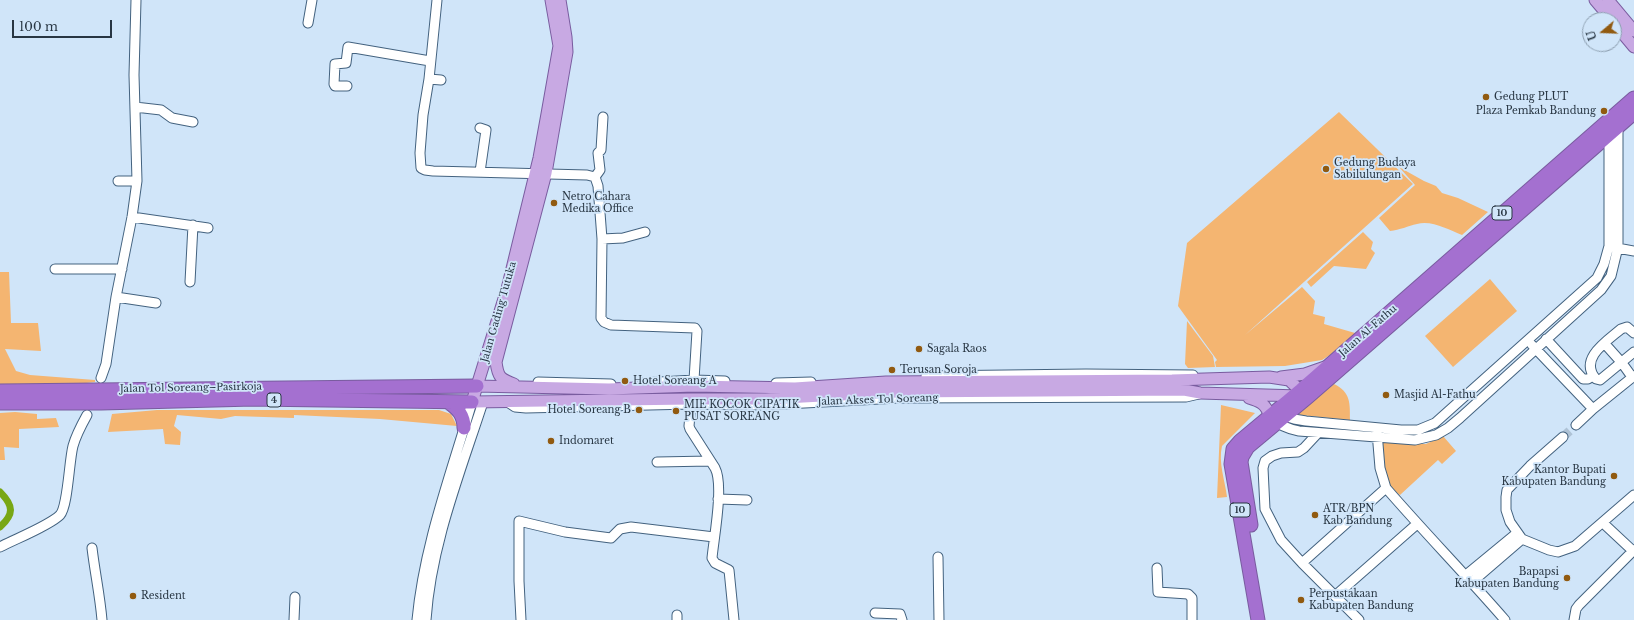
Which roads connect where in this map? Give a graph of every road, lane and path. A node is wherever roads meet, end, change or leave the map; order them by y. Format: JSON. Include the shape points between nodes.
{"nodes":[{"id":1,"x":136,"y":0,"type":"edge"},
{"id":2,"x":312,"y":0,"type":"edge"},
{"id":3,"x":437,"y":0,"type":"edge"},
{"id":4,"x":551,"y":0,"type":"edge"},
{"id":5,"x":560,"y":0,"type":"edge"},
{"id":6,"x":1595,"y":0,"type":"edge"},
{"id":7,"x":1608,"y":0,"type":"edge"},
{"id":8,"x":1605,"y":12,"type":"edge"},
{"id":9,"x":308,"y":23,"type":"dead end"},
{"id":10,"x":1634,"y":31,"type":"edge"},
{"id":11,"x":1622,"y":33,"type":"edge"},
{"id":12,"x":1634,"y":47,"type":"edge"},
{"id":13,"x":430,"y":61,"type":"junction"},
{"id":14,"x":429,"y":79,"type":"junction"},
{"id":15,"x":441,"y":80,"type":"dead end"},
{"id":16,"x":347,"y":86,"type":"dead end"},
{"id":17,"x":1634,"y":98,"type":"edge"},
{"id":18,"x":135,"y":107,"type":"junction"},
{"id":19,"x":1634,"y":113,"type":"edge"},
{"id":20,"x":603,"y":117,"type":"dead end"},
{"id":21,"x":193,"y":122,"type":"dead end"},
{"id":22,"x":1610,"y":126,"type":"junction"},
{"id":23,"x":480,"y":128,"type":"dead end"},
{"id":24,"x":480,"y":172,"type":"junction"},
{"id":25,"x":534,"y":173,"type":"junction"},
{"id":26,"x":546,"y":173,"type":"junction"},
{"id":27,"x":595,"y":177,"type":"junction"},
{"id":28,"x":118,"y":181,"type":"dead end"},
{"id":29,"x":137,"y":181,"type":"junction"},
{"id":30,"x":132,"y":217,"type":"junction"},
{"id":31,"x":193,"y":225,"type":"junction"},
{"id":32,"x":208,"y":228,"type":"dead end"},
{"id":33,"x":645,"y":232,"type":"dead end"},
{"id":34,"x":602,"y":239,"type":"junction"},
{"id":35,"x":1614,"y":247,"type":"junction"},
{"id":36,"x":1634,"y":251,"type":"edge"},
{"id":37,"x":122,"y":269,"type":"junction"},
{"id":38,"x":55,"y":270,"type":"dead end"},
{"id":39,"x":190,"y":282,"type":"dead end"},
{"id":40,"x":116,"y":297,"type":"junction"},
{"id":41,"x":156,"y":303,"type":"dead end"},
{"id":42,"x":1405,"y":306,"type":"junction"},
{"id":43,"x":1634,"y":333,"type":"edge"},
{"id":44,"x":1546,"y":339,"type":"junction"},
{"id":45,"x":1528,"y":341,"type":"junction"},
{"id":46,"x":1605,"y":344,"type":"junction"},
{"id":47,"x":1535,"y":348,"type":"junction"},
{"id":48,"x":1634,"y":352,"type":"edge"},
{"id":49,"x":1622,"y":363,"type":"junction"},
{"id":50,"x":1329,"y":365,"type":"junction"},
{"id":51,"x":1593,"y":376,"type":"junction"},
{"id":52,"x":1633,"y":376,"type":"edge"},
{"id":53,"x":101,"y":378,"type":"dead end"},
{"id":54,"x":1200,"y":378,"type":"junction"},
{"id":55,"x":1279,"y":378,"type":"junction"},
{"id":56,"x":694,"y":380,"type":"junction"},
{"id":57,"x":802,"y":385,"type":"junction"},
{"id":58,"x":483,"y":386,"type":"junction"},
{"id":59,"x":963,"y":386,"type":"junction"},
{"id":60,"x":524,"y":387,"type":"junction"},
{"id":61,"x":0,"y":391,"type":"edge"},
{"id":62,"x":1200,"y":393,"type":"junction"},
{"id":63,"x":1235,"y":394,"type":"junction"},
{"id":64,"x":1301,"y":394,"type":"junction"},
{"id":65,"x":0,"y":402,"type":"edge"},
{"id":66,"x":448,"y":402,"type":"junction"},
{"id":67,"x":478,"y":402,"type":"junction"},
{"id":68,"x":766,"y":402,"type":"junction"},
{"id":69,"x":509,"y":403,"type":"junction"},
{"id":70,"x":691,"y":404,"type":"junction"},
{"id":71,"x":1593,"y":409,"type":"junction"},
{"id":72,"x":87,"y":415,"type":"dead end"},
{"id":73,"x":1276,"y":417,"type":"junction"},
{"id":74,"x":1576,"y":425,"type":"tunnel mouth"},
{"id":75,"x":464,"y":428,"type":"junction"},
{"id":76,"x":1318,"y":433,"type":"junction"},
{"id":77,"x":1377,"y":433,"type":"junction"},
{"id":78,"x":1563,"y":437,"type":"tunnel mouth"},
{"id":79,"x":710,"y":461,"type":"junction"},
{"id":80,"x":657,"y":462,"type":"dead end"},
{"id":81,"x":1386,"y":488,"type":"junction"},
{"id":82,"x":1634,"y":495,"type":"edge"},
{"id":83,"x":718,"y":499,"type":"junction"},
{"id":84,"x":746,"y":500,"type":"dead end"},
{"id":85,"x":1603,"y":523,"type":"junction"},
{"id":86,"x":1417,"y":524,"type":"junction"},
{"id":87,"x":1520,"y":536,"type":"junction"},
{"id":88,"x":714,"y":537,"type":"junction"},
{"id":89,"x":0,"y":547,"type":"edge"},
{"id":90,"x":92,"y":548,"type":"dead end"},
{"id":91,"x":1634,"y":551,"type":"edge"},
{"id":92,"x":938,"y":557,"type":"dead end"},
{"id":93,"x":1302,"y":563,"type":"junction"},
{"id":94,"x":1254,"y":566,"type":"junction"},
{"id":95,"x":1157,"y":568,"type":"dead end"},
{"id":96,"x":1469,"y":578,"type":"junction"},
{"id":97,"x":1335,"y":596,"type":"junction"},
{"id":98,"x":295,"y":597,"type":"dead end"},
{"id":99,"x":875,"y":613,"type":"dead end"},
{"id":100,"x":102,"y":620,"type":"edge"},
{"id":101,"x":294,"y":620,"type":"edge"},
{"id":102,"x":417,"y":620,"type":"edge"},
{"id":103,"x":426,"y":620,"type":"edge"},
{"id":104,"x":521,"y":620,"type":"edge"},
{"id":105,"x":734,"y":620,"type":"edge"},
{"id":106,"x":902,"y":620,"type":"edge"},
{"id":107,"x":939,"y":620,"type":"edge"},
{"id":108,"x":1192,"y":620,"type":"edge"},
{"id":109,"x":1258,"y":620,"type":"edge"},
{"id":110,"x":1266,"y":620,"type":"edge"},
{"id":111,"x":1359,"y":620,"type":"edge"},
{"id":112,"x":1505,"y":620,"type":"edge"},
{"id":113,"x":1574,"y":620,"type":"edge"}],
"edges":[{"from":1,"to":18,"type":"street"},
{"from":2,"to":9,"type":"street"},
{"from":3,"to":13,"type":"street"},
{"from":4,"to":25,"type":"main road","name":"Jalan Gading Tutuka","via":[[558,51],[548,114]]},
{"from":5,"to":26,"type":"main road","name":"Jalan Gading Tutuka","via":[[567,52]]},
{"from":6,"to":8,"type":"main road"},
{"from":7,"to":10,"type":"main road"},
{"from":11,"to":12,"type":"main road"},
{"from":13,"to":14,"type":"street"},
{"from":13,"to":16,"type":"street","via":[[348,47],[346,63],[335,64],[334,84]]},
{"from":14,"to":15,"type":"street"},
{"from":14,"to":24,"type":"street","via":[[423,115],[421,168],[428,171]]},
{"from":17,"to":22,"type":"highway","name":"Jalan Al-Fathu","number":"10"},
{"from":18,"to":21,"type":"street","via":[[161,110],[170,117]]},
{"from":18,"to":29,"type":"street"},
{"from":19,"to":22,"type":"highway","name":"Jalan Al-Fathu","number":"10"},
{"from":20,"to":27,"type":"street","via":[[601,150],[598,153],[600,170]]},
{"from":22,"to":35,"type":"street"},
{"from":22,"to":42,"type":"highway","name":"Jalan Al-Fathu","number":"10"},
{"from":23,"to":24,"type":"street","via":[[486,130]]},
{"from":24,"to":25,"type":"street"},
{"from":25,"to":26,"type":"street"},
{"from":25,"to":58,"type":"main road","name":"Jalan Gading Tutuka"},
{"from":26,"to":27,"type":"street"},
{"from":26,"to":60,"type":"main road","name":"Jalan Gading Tutuka","via":[[496,362],[498,375],[504,381]]},
{"from":27,"to":34,"type":"street"},
{"from":28,"to":29,"type":"street"},
{"from":29,"to":30,"type":"street"},
{"from":30,"to":31,"type":"street"},
{"from":30,"to":37,"type":"street"},
{"from":31,"to":32,"type":"street"},
{"from":31,"to":39,"type":"street"},
{"from":33,"to":34,"type":"street","via":[[623,238]]},
{"from":34,"to":56,"type":"street","via":[[601,318],[611,325],[695,328],[697,331]]},
{"from":35,"to":36,"type":"street"},
{"from":35,"to":44,"type":"street","via":[[1614,269],[1607,284]]},
{"from":35,"to":45,"type":"street","via":[[1597,278]]},
{"from":37,"to":38,"type":"street"},
{"from":37,"to":40,"type":"street"},
{"from":40,"to":41,"type":"street"},
{"from":40,"to":53,"type":"street","via":[[106,364]]},
{"from":42,"to":50,"type":"highway","name":"Jalan Al-Fathu","number":"10"},
{"from":42,"to":64,"type":"highway","name":"Jalan Al-Fathu","number":"10"},
{"from":43,"to":46,"type":"street","via":[[1624,327]]},
{"from":44,"to":47,"type":"street"},
{"from":44,"to":51,"type":"street","via":[[1583,379]]},
{"from":45,"to":47,"type":"street"},
{"from":45,"to":77,"type":"street","via":[[1435,423],[1418,430]]},
{"from":46,"to":49,"type":"street"},
{"from":46,"to":51,"type":"street","via":[[1591,359],[1589,368]]},
{"from":47,"to":71,"type":"street"},
{"from":47,"to":77,"type":"street","via":[[1460,418],[1436,435],[1415,440]]},
{"from":48,"to":49,"type":"street"},
{"from":49,"to":51,"type":"street","via":[[1602,379],[1597,380]]},
{"from":49,"to":52,"type":"street"},
{"from":50,"to":55,"type":"main road","name":"Jalan Akses Tol Soreang","via":[[1305,374]]},
{"from":50,"to":64,"type":"highway","name":"Jalan Al-Fathu","number":"10"},
{"from":52,"to":71,"type":"street"},
{"from":54,"to":55,"type":"main road","name":"Jalan Akses Tol Soreang"},
{"from":54,"to":57,"type":"street","name":"Jalan Akses Tol Soreang","via":[[1188,374],[884,377]]},
{"from":54,"to":59,"type":"main road","name":"Jalan Akses Tol Soreang"},
{"from":55,"to":64,"type":"main road","name":"Jalan Akses Tol Soreang","via":[[1289,380]]},
{"from":56,"to":57,"type":"street","name":"Jalan Akses Tol Soreang"},
{"from":56,"to":60,"type":"street","name":"Jalan Akses Tol Soreang","via":[[625,384],[539,382]]},
{"from":57,"to":59,"type":"main road","name":"Jalan Akses Tol Soreang","via":[[886,382]]},
{"from":57,"to":60,"type":"main road","name":"Jalan Akses Tol Soreang","via":[[609,389]]},
{"from":58,"to":60,"type":"main road","name":"Jalan Akses Tol Soreang"},
{"from":58,"to":61,"type":"highway","name":"Jalan Tol Soreang–Pasirkoja","number":"4"},
{"from":58,"to":67,"type":"main road","name":"Jalan Gading Tutuka"},
{"from":59,"to":62,"type":"main road","name":"Jalan Akses Tol Soreang","via":[[1184,390]]},
{"from":59,"to":68,"type":"main road","name":"Jalan Akses Tol Soreang"},
{"from":62,"to":63,"type":"main road","name":"Jalan Akses Tol Soreang"},
{"from":62,"to":68,"type":"street","name":"Jalan Akses Tol Soreang","via":[[1186,397],[898,398]]},
{"from":63,"to":64,"type":"main road","name":"Jalan Akses Tol Soreang"},
{"from":63,"to":73,"type":"main road","via":[[1262,403]]},
{"from":64,"to":73,"type":"highway","name":"Jalan Al-Fathu","number":"10"},
{"from":65,"to":66,"type":"highway","name":"Jalan Tol Soreang–Pasirkoja","number":"4","via":[[101,403],[253,399]]},
{"from":66,"to":67,"type":"highway","name":"Jalan Tol Soreang–Pasirkoja","number":"4"},
{"from":66,"to":75,"type":"highway","via":[[459,412],[464,421]]},
{"from":67,"to":69,"type":"main road","name":"Jalan Akses Tol Soreang"},
{"from":67,"to":75,"type":"street","name":"Jalan Gading Tutuka"},
{"from":67,"to":103,"type":"street","name":"Jalan Gading Tutuka","via":[[433,564]]},
{"from":68,"to":69,"type":"main road","name":"Jalan Akses Tol Soreang","via":[[691,399]]},
{"from":68,"to":70,"type":"street","name":"Jalan Akses Tol Soreang"},
{"from":69,"to":70,"type":"street","name":"Jalan Akses Tol Soreang","via":[[515,407],[526,408]]},
{"from":70,"to":79,"type":"street","via":[[690,429]]},
{"from":71,"to":74,"type":"street"},
{"from":72,"to":89,"type":"street","via":[[73,445],[65,505],[61,514],[32,532]]},
{"from":73,"to":76,"type":"street","via":[[1294,430]]},
{"from":73,"to":77,"type":"street"},
{"from":73,"to":94,"type":"highway","name":"Jalan Al-Fathu","number":"10","via":[[1240,441],[1233,449],[1231,458]]},
{"from":75,"to":102,"type":"street","name":"Jalan Gading Tutuka","via":[[424,571]]},
{"from":76,"to":77,"type":"street"},
{"from":76,"to":93,"type":"street","via":[[1298,452],[1272,456],[1265,461],[1263,468],[1265,509],[1281,540]]},
{"from":77,"to":81,"type":"street","via":[[1380,468]]},
{"from":78,"to":87,"type":"street","via":[[1507,490],[1506,510],[1510,522]]},
{"from":79,"to":80,"type":"street"},
{"from":79,"to":83,"type":"street","via":[[717,472]]},
{"from":81,"to":86,"type":"street"},
{"from":81,"to":93,"type":"street"},
{"from":82,"to":85,"type":"street"},
{"from":83,"to":84,"type":"street"},
{"from":83,"to":88,"type":"street"},
{"from":85,"to":87,"type":"street","via":[[1575,546],[1558,552]]},
{"from":85,"to":91,"type":"street"},
{"from":86,"to":96,"type":"street"},
{"from":86,"to":97,"type":"street"},
{"from":87,"to":96,"type":"street"},
{"from":88,"to":104,"type":"street","via":[[631,527],[620,529],[611,538],[565,532],[519,521]]},
{"from":88,"to":105,"type":"street","via":[[712,558],[715,563],[729,570]]},
{"from":90,"to":100,"type":"street"},
{"from":91,"to":113,"type":"street","via":[[1579,604]]},
{"from":92,"to":107,"type":"street"},
{"from":93,"to":97,"type":"street"},
{"from":94,"to":109,"type":"highway","name":"Jalan Al-Fathu","number":"10"},
{"from":94,"to":110,"type":"highway","name":"Jalan Al-Fathu","number":"10"},
{"from":95,"to":108,"type":"street","via":[[1158,592],[1190,595]]},
{"from":96,"to":112,"type":"street"},
{"from":97,"to":111,"type":"street"},
{"from":98,"to":101,"type":"street"},
{"from":99,"to":106,"type":"street","via":[[900,614]]}]}
